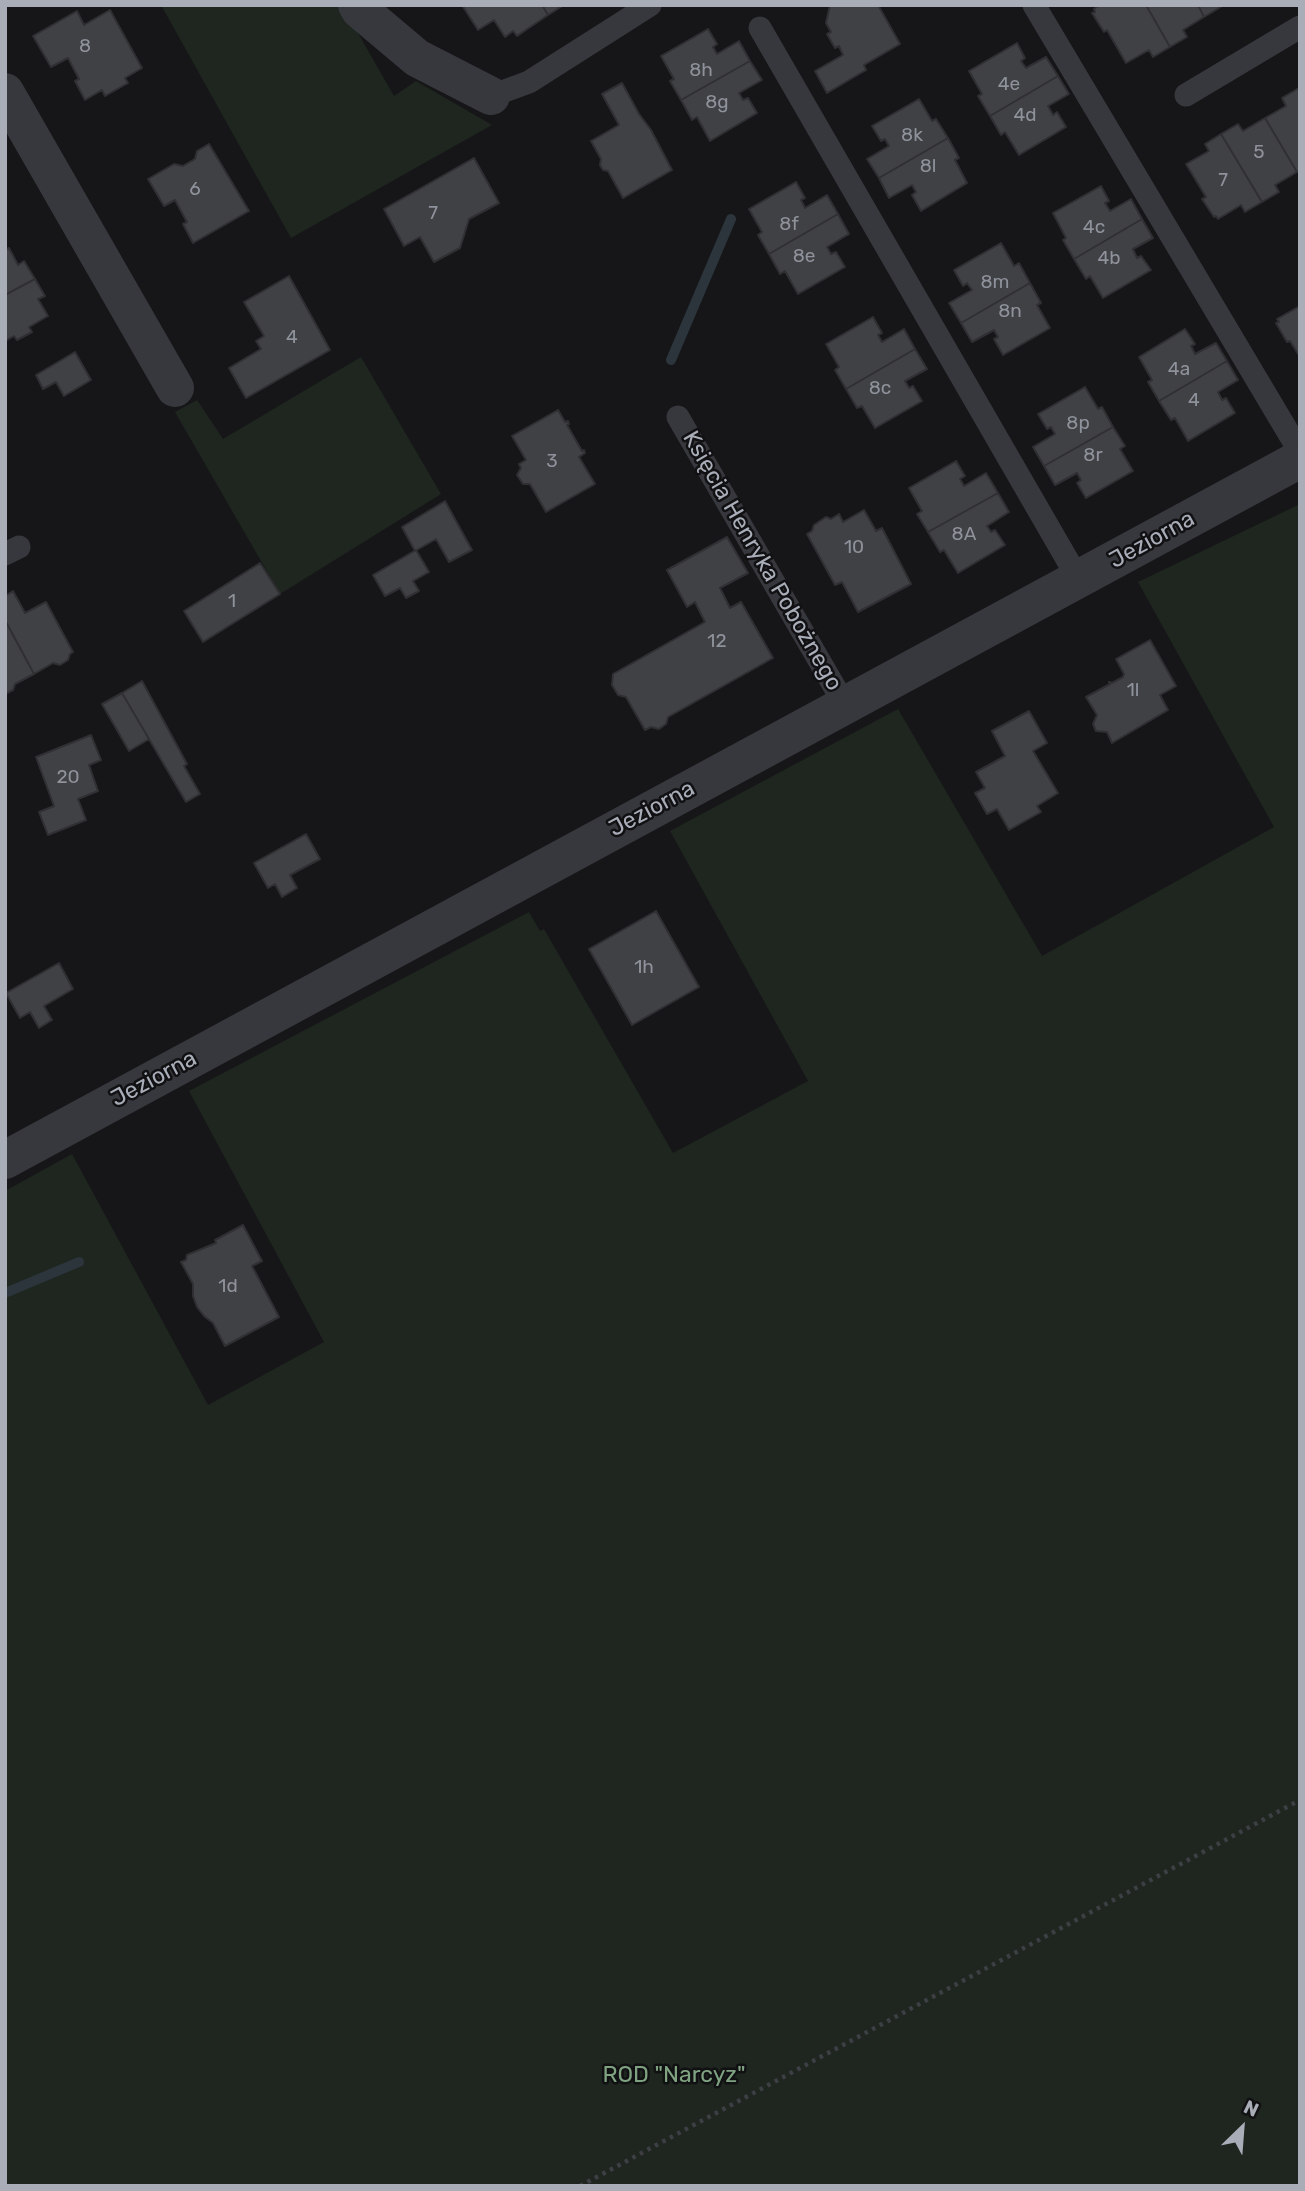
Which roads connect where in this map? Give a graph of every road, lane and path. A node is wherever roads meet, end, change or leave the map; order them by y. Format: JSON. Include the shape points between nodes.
{"nodes":[{"id":1,"x":358,"y":5,"type":"edge"},
{"id":2,"x":650,"y":5,"type":"edge"},
{"id":3,"x":1034,"y":5,"type":"edge"},
{"id":4,"x":1300,"y":27,"type":"edge"},
{"id":5,"x":760,"y":28,"type":"dead end"},
{"id":6,"x":5,"y":92,"type":"edge"},
{"id":7,"x":1186,"y":95,"type":"dead end"},
{"id":8,"x":491,"y":96,"type":"joint"},
{"id":9,"x":175,"y":388,"type":"dead end"},
{"id":10,"x":678,"y":417,"type":"dead end"},
{"id":11,"x":1300,"y":452,"type":"edge"},
{"id":12,"x":1300,"y":459,"type":"edge"},
{"id":13,"x":1079,"y":580,"type":"junction"},
{"id":14,"x":845,"y":705,"type":"junction"},
{"id":15,"x":5,"y":1160,"type":"edge"},
{"id":16,"x":1300,"y":1800,"type":"edge"},
{"id":17,"x":580,"y":2186,"type":"edge"}],
"edges":[{"from":1,"to":8,"type":"street","via":[[417,58]]},
{"from":2,"to":8,"type":"lane","via":[[529,82]]},
{"from":3,"to":11,"type":"lane"},
{"from":4,"to":7,"type":"lane"},
{"from":5,"to":13,"type":"lane"},
{"from":6,"to":9,"type":"street"},
{"from":10,"to":14,"type":"lane","name":"Księcia Henryka Pobożnego"},
{"from":12,"to":13,"type":"street","name":"Jeziorna"},
{"from":13,"to":14,"type":"street","name":"Jeziorna"},
{"from":14,"to":15,"type":"street","name":"Jeziorna"},
{"from":16,"to":17,"type":"path"}]}
